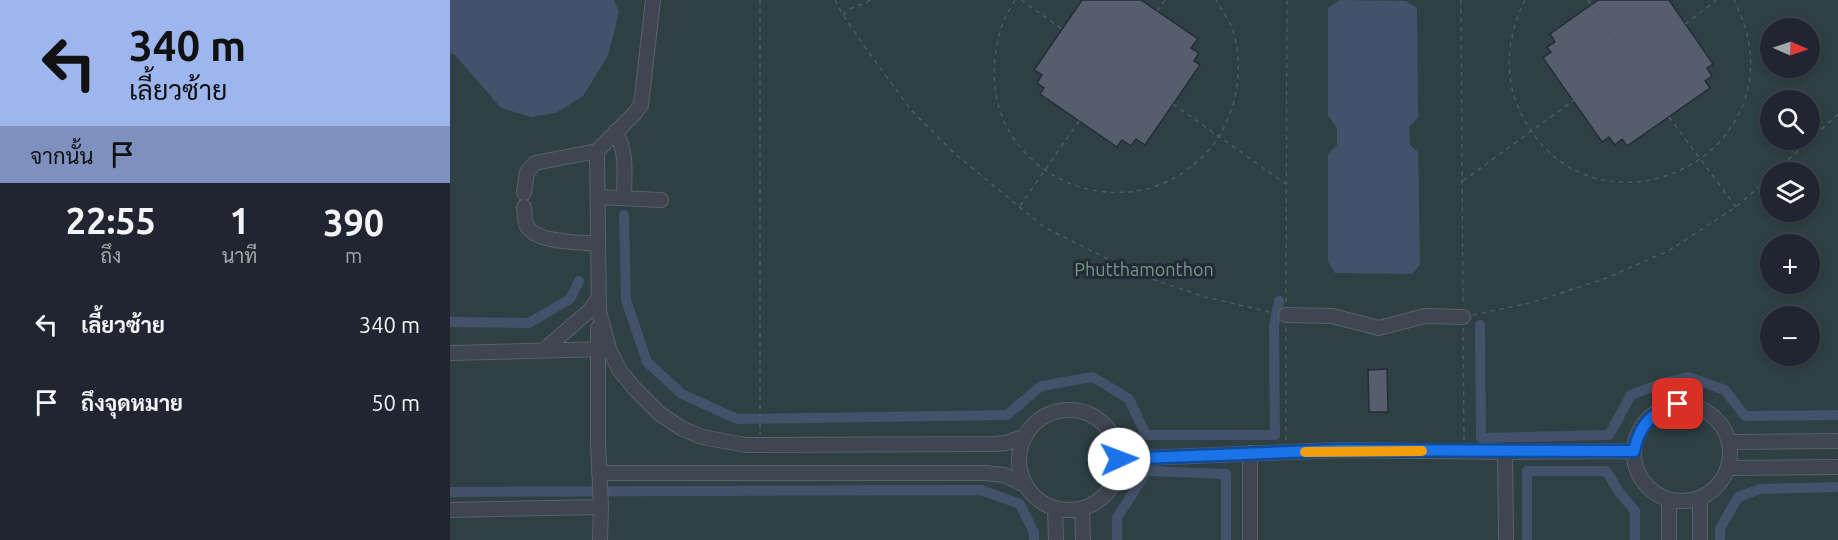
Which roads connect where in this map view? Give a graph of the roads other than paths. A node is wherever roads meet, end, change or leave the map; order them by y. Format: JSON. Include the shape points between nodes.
{"nodes":[{"id":1,"x":653,"y":0,"type":"edge"},
{"id":2,"x":615,"y":132,"type":"junction"},
{"id":3,"x":597,"y":151,"type":"junction"},
{"id":4,"x":598,"y":197,"type":"junction"},
{"id":5,"x":624,"y":198,"type":"junction"},
{"id":6,"x":661,"y":200,"type":"dead end"},
{"id":7,"x":598,"y":244,"type":"junction"},
{"id":8,"x":598,"y":305,"type":"junction"},
{"id":9,"x":1286,"y":315,"type":"road end"},
{"id":10,"x":1463,"y":316,"type":"road end"},
{"id":11,"x":545,"y":349,"type":"junction"},
{"id":12,"x":604,"y":349,"type":"junction"},
{"id":13,"x":450,"y":353,"type":"edge"},
{"id":14,"x":1023,"y":437,"type":"junction"},
{"id":15,"x":1838,"y":441,"type":"edge"},
{"id":16,"x":1730,"y":442,"type":"junction"},
{"id":17,"x":1634,"y":451,"type":"junction"},
{"id":18,"x":1505,"y":452,"type":"junction"},
{"id":19,"x":1250,"y":453,"type":"junction"},
{"id":20,"x":1119,"y":459,"type":"junction"},
{"id":21,"x":1838,"y":467,"type":"edge"},
{"id":22,"x":1729,"y":468,"type":"junction"},
{"id":23,"x":599,"y":477,"type":"junction"},
{"id":24,"x":1025,"y":485,"type":"junction"},
{"id":25,"x":1700,"y":499,"type":"junction"},
{"id":26,"x":1669,"y":500,"type":"junction"},
{"id":27,"x":601,"y":503,"type":"junction"},
{"id":28,"x":1055,"y":509,"type":"junction"},
{"id":29,"x":1082,"y":509,"type":"junction"},
{"id":30,"x":450,"y":510,"type":"edge"},
{"id":31,"x":600,"y":540,"type":"edge"},
{"id":32,"x":1056,"y":540,"type":"edge"},
{"id":33,"x":1083,"y":540,"type":"edge"},
{"id":34,"x":1250,"y":540,"type":"edge"},
{"id":35,"x":1506,"y":540,"type":"edge"},
{"id":36,"x":1669,"y":540,"type":"edge"},
{"id":37,"x":1700,"y":540,"type":"edge"}],
"edges":[{"from":1,"to":2,"type":"street","via":[[640,105]]},
{"from":2,"to":3,"type":"street"},
{"from":2,"to":5,"type":"street","via":[[624,149]]},
{"from":3,"to":4,"type":"street"},
{"from":3,"to":7,"type":"street","via":[[534,163],[527,172],[524,200],[525,223],[531,232],[553,240]]},
{"from":4,"to":5,"type":"street"},
{"from":4,"to":7,"type":"street"},
{"from":5,"to":6,"type":"street"},
{"from":7,"to":8,"type":"street"},
{"from":8,"to":11,"type":"street"},
{"from":8,"to":12,"type":"street"},
{"from":9,"to":10,"type":"street","via":[[1332,316],[1378,328],[1425,316]]},
{"from":11,"to":12,"type":"street"},
{"from":11,"to":13,"type":"street"},
{"from":12,"to":14,"type":"street","via":[[660,414],[681,428],[713,440],[746,445],[995,444]]},
{"from":12,"to":23,"type":"street"},
{"from":14,"to":20,"type":"street","via":[[1032,425],[1058,410],[1087,412],[1110,431]]},
{"from":14,"to":24,"type":"street","via":[[1018,461]]},
{"from":15,"to":16,"type":"street"},
{"from":16,"to":17,"type":"street","via":[[1716,418],[1699,408],[1678,404],[1643,424]]},
{"from":16,"to":22,"type":"street"},
{"from":17,"to":18,"type":"street"},
{"from":17,"to":26,"type":"street","via":[[1639,476],[1657,495]]},
{"from":18,"to":19,"type":"street"},
{"from":18,"to":35,"type":"street"},
{"from":19,"to":20,"type":"street"},
{"from":19,"to":34,"type":"street"},
{"from":20,"to":29,"type":"street","via":[[1109,490]]},
{"from":21,"to":22,"type":"street"},
{"from":22,"to":25,"type":"street","via":[[1718,486]]},
{"from":23,"to":24,"type":"street","via":[[995,473]]},
{"from":23,"to":27,"type":"street"},
{"from":24,"to":28,"type":"street","via":[[1043,504]]},
{"from":25,"to":26,"type":"street"},
{"from":25,"to":37,"type":"street"},
{"from":26,"to":36,"type":"street"},
{"from":27,"to":30,"type":"street"},
{"from":27,"to":31,"type":"street"},
{"from":28,"to":29,"type":"street"},
{"from":28,"to":32,"type":"street"},
{"from":29,"to":33,"type":"street"}]}
